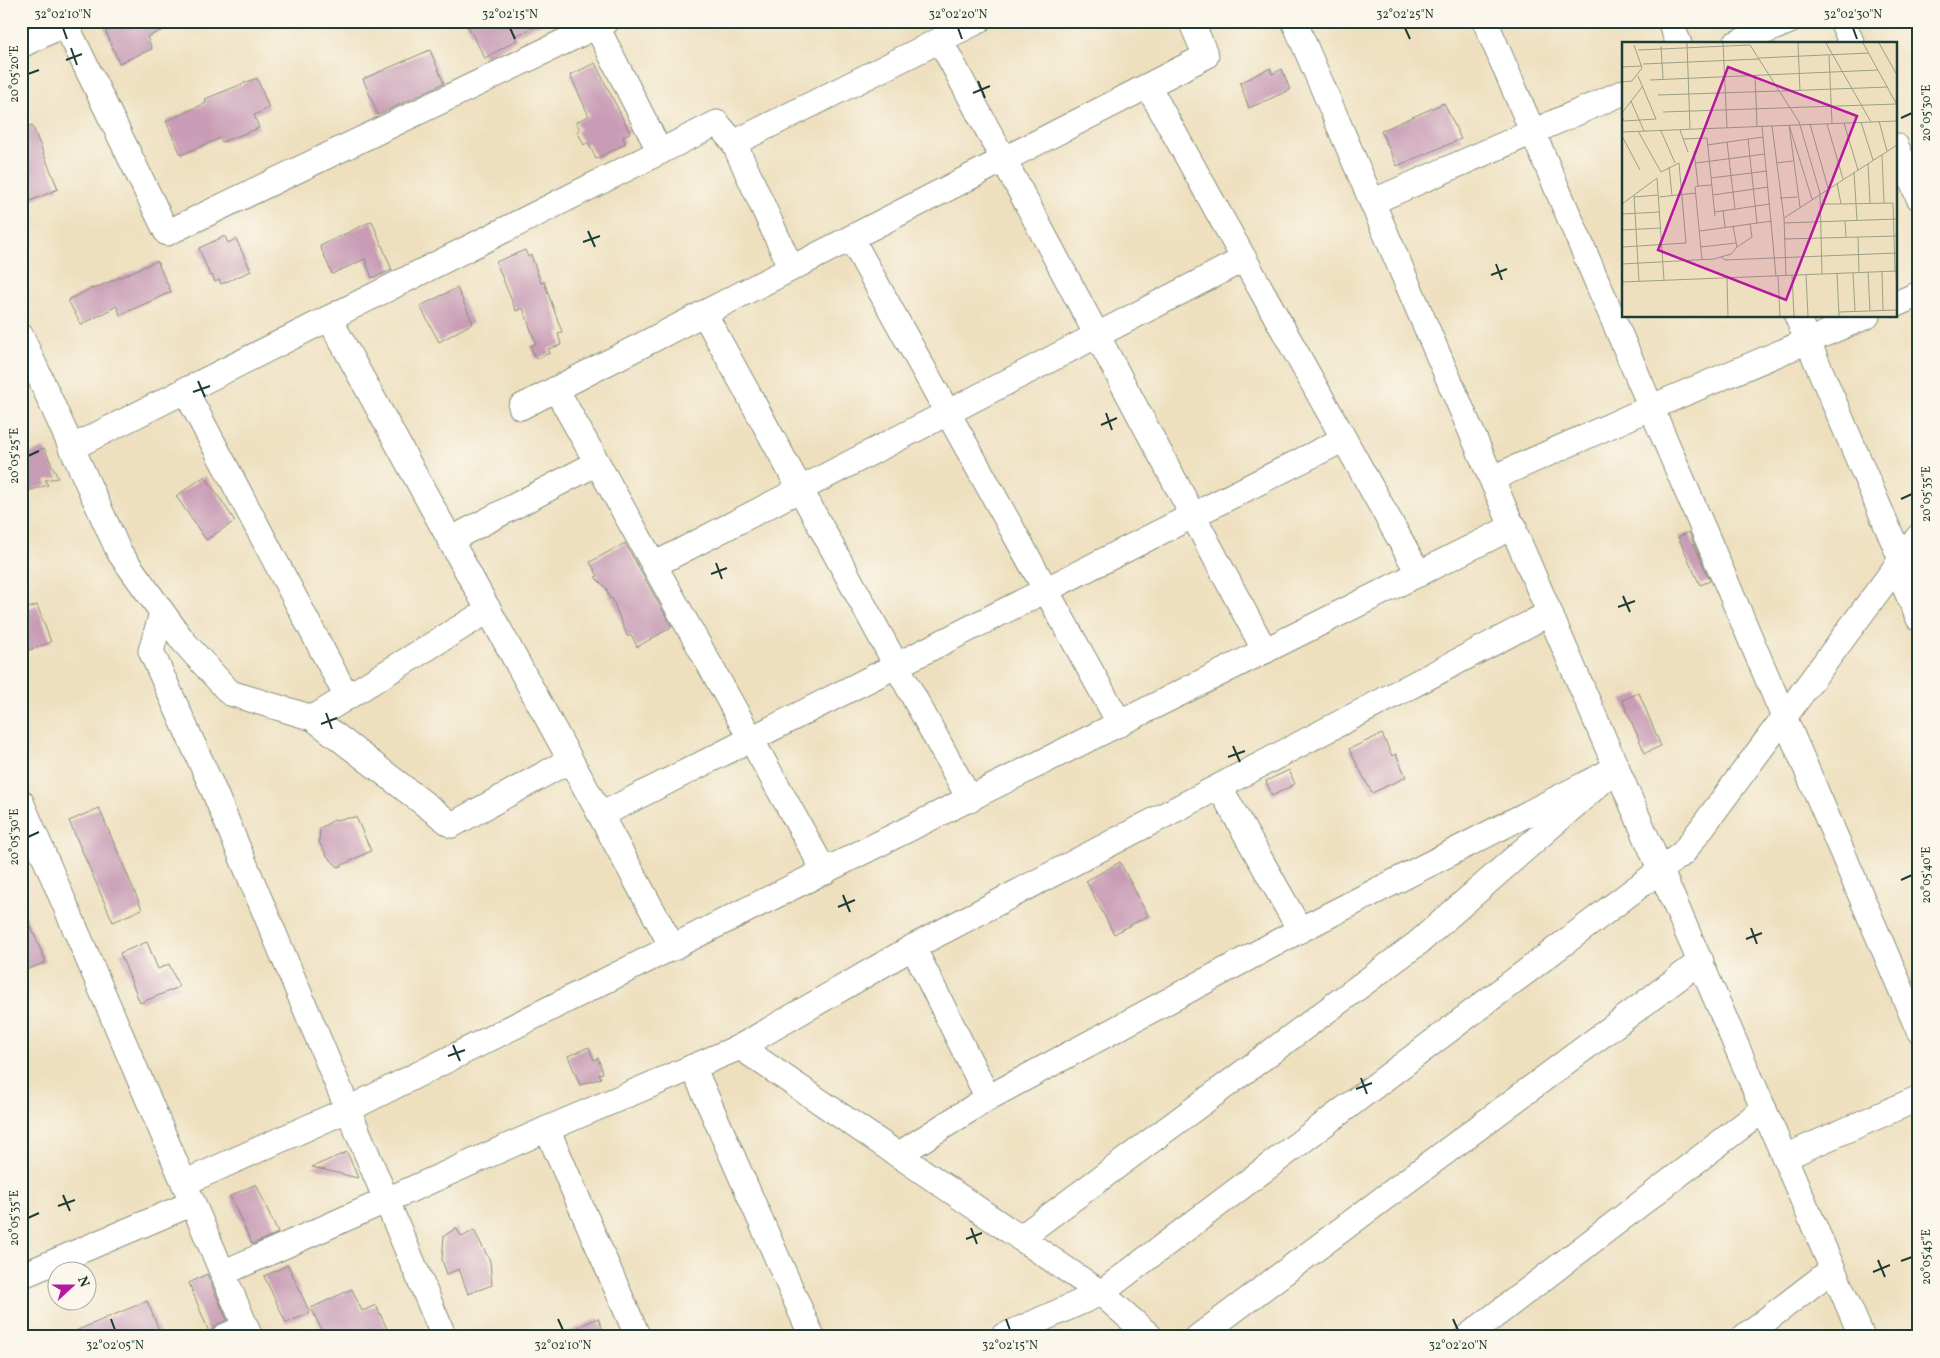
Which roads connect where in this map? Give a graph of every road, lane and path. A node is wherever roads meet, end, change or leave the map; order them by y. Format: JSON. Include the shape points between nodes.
{"nodes":[{"id":1,"x":978,"y":21,"type":"edge"},
{"id":2,"x":1191,"y":21,"type":"edge"},
{"id":3,"x":1294,"y":21,"type":"edge"},
{"id":4,"x":1486,"y":21,"type":"edge"},
{"id":5,"x":1670,"y":21,"type":"edge"},
{"id":6,"x":1790,"y":21,"type":"edge"},
{"id":7,"x":1842,"y":21,"type":"edge"},
{"id":8,"x":67,"y":22,"type":"edge"},
{"id":9,"x":599,"y":23,"type":"edge"},
{"id":10,"x":940,"y":40,"type":"junction"},
{"id":11,"x":1679,"y":42,"type":"edge"},
{"id":12,"x":1740,"y":42,"type":"edge"},
{"id":13,"x":1851,"y":42,"type":"edge"},
{"id":14,"x":21,"y":44,"type":"edge"},
{"id":15,"x":1148,"y":86,"type":"junction"},
{"id":16,"x":1622,"y":93,"type":"edge"},
{"id":17,"x":1533,"y":131,"type":"junction"},
{"id":18,"x":734,"y":143,"type":"junction"},
{"id":19,"x":1898,"y":151,"type":"edge"},
{"id":20,"x":660,"y":152,"type":"junction"},
{"id":21,"x":1004,"y":160,"type":"junction"},
{"id":22,"x":1919,"y":198,"type":"edge"},
{"id":23,"x":1372,"y":202,"type":"junction"},
{"id":24,"x":851,"y":238,"type":"junction"},
{"id":25,"x":1244,"y":259,"type":"junction"},
{"id":26,"x":792,"y":268,"type":"junction"},
{"id":27,"x":1919,"y":294,"type":"edge"},
{"id":28,"x":1898,"y":303,"type":"edge"},
{"id":29,"x":704,"y":313,"type":"junction"},
{"id":30,"x":329,"y":318,"type":"junction"},
{"id":31,"x":1798,"y":318,"type":"edge"},
{"id":32,"x":1863,"y":318,"type":"edge"},
{"id":33,"x":1097,"y":335,"type":"junction"},
{"id":34,"x":21,"y":336,"type":"edge"},
{"id":35,"x":1808,"y":342,"type":"junction"},
{"id":36,"x":556,"y":389,"type":"junction"},
{"id":37,"x":185,"y":390,"type":"junction"},
{"id":38,"x":521,"y":407,"type":"dead end"},
{"id":39,"x":1652,"y":407,"type":"junction"},
{"id":40,"x":948,"y":412,"type":"junction"},
{"id":41,"x":1344,"y":439,"type":"junction"},
{"id":42,"x":71,"y":448,"type":"junction"},
{"id":43,"x":597,"y":462,"type":"junction"},
{"id":44,"x":1492,"y":478,"type":"junction"},
{"id":45,"x":800,"y":489,"type":"junction"},
{"id":46,"x":1193,"y":516,"type":"junction"},
{"id":47,"x":1514,"y":526,"type":"junction"},
{"id":48,"x":1919,"y":536,"type":"edge"},
{"id":49,"x":450,"y":540,"type":"junction"},
{"id":50,"x":1899,"y":563,"type":"junction"},
{"id":51,"x":654,"y":565,"type":"junction"},
{"id":52,"x":1419,"y":574,"type":"junction"},
{"id":53,"x":1046,"y":590,"type":"junction"},
{"id":54,"x":489,"y":610,"type":"junction"},
{"id":55,"x":1550,"y":612,"type":"junction"},
{"id":56,"x":162,"y":613,"type":"junction"},
{"id":57,"x":1919,"y":620,"type":"edge"},
{"id":58,"x":1264,"y":652,"type":"junction"},
{"id":59,"x":896,"y":666,"type":"junction"},
{"id":60,"x":347,"y":697,"type":"junction"},
{"id":61,"x":1785,"y":715,"type":"junction"},
{"id":62,"x":313,"y":718,"type":"junction"},
{"id":63,"x":1120,"y":724,"type":"junction"},
{"id":64,"x":751,"y":739,"type":"junction"},
{"id":65,"x":570,"y":760,"type":"junction"},
{"id":66,"x":1618,"y":768,"type":"junction"},
{"id":67,"x":1220,"y":788,"type":"junction"},
{"id":68,"x":970,"y":800,"type":"junction"},
{"id":69,"x":21,"y":802,"type":"edge"},
{"id":70,"x":601,"y":815,"type":"junction"},
{"id":71,"x":1661,"y":869,"type":"junction"},
{"id":72,"x":825,"y":872,"type":"junction"},
{"id":73,"x":1300,"y":930,"type":"junction"},
{"id":74,"x":913,"y":947,"type":"junction"},
{"id":75,"x":673,"y":948,"type":"junction"},
{"id":76,"x":1701,"y":961,"type":"junction"},
{"id":77,"x":1919,"y":1031,"type":"edge"},
{"id":78,"x":740,"y":1047,"type":"junction"},
{"id":79,"x":693,"y":1067,"type":"junction"},
{"id":80,"x":988,"y":1098,"type":"junction"},
{"id":81,"x":1919,"y":1098,"type":"edge"},
{"id":82,"x":349,"y":1109,"type":"junction"},
{"id":83,"x":1764,"y":1109,"type":"junction"},
{"id":84,"x":547,"y":1129,"type":"junction"},
{"id":85,"x":898,"y":1155,"type":"junction"},
{"id":86,"x":1785,"y":1156,"type":"junction"},
{"id":87,"x":189,"y":1193,"type":"junction"},
{"id":88,"x":388,"y":1200,"type":"junction"},
{"id":89,"x":1020,"y":1238,"type":"junction"},
{"id":90,"x":1833,"y":1269,"type":"junction"},
{"id":91,"x":223,"y":1273,"type":"junction"},
{"id":92,"x":21,"y":1276,"type":"edge"},
{"id":93,"x":1101,"y":1293,"type":"junction"},
{"id":94,"x":248,"y":1332,"type":"edge"},
{"id":95,"x":224,"y":1337,"type":"edge"},
{"id":96,"x":444,"y":1337,"type":"edge"},
{"id":97,"x":638,"y":1337,"type":"edge"},
{"id":98,"x":812,"y":1337,"type":"edge"},
{"id":99,"x":1002,"y":1337,"type":"edge"},
{"id":100,"x":1152,"y":1337,"type":"edge"},
{"id":101,"x":1198,"y":1337,"type":"edge"},
{"id":102,"x":1467,"y":1337,"type":"edge"},
{"id":103,"x":1744,"y":1337,"type":"edge"},
{"id":104,"x":1862,"y":1337,"type":"edge"}],
"edges":[{"from":1,"to":10,"type":"street"},
{"from":2,"to":15,"type":"street","via":[[1206,56]]},
{"from":3,"to":23,"type":"street"},
{"from":4,"to":17,"type":"street"},
{"from":5,"to":11,"type":"street"},
{"from":6,"to":12,"type":"street"},
{"from":7,"to":13,"type":"street"},
{"from":8,"to":9,"type":"street","via":[[167,233]]},
{"from":8,"to":14,"type":"street"},
{"from":9,"to":20,"type":"street"},
{"from":10,"to":18,"type":"street"},
{"from":10,"to":21,"type":"street"},
{"from":15,"to":21,"type":"street"},
{"from":15,"to":25,"type":"street"},
{"from":16,"to":17,"type":"street"},
{"from":17,"to":23,"type":"street"},
{"from":17,"to":39,"type":"street"},
{"from":18,"to":20,"type":"street","via":[[717,123]]},
{"from":18,"to":26,"type":"street"},
{"from":19,"to":22,"type":"street"},
{"from":20,"to":30,"type":"street"},
{"from":21,"to":24,"type":"street"},
{"from":21,"to":33,"type":"street"},
{"from":23,"to":44,"type":"street"},
{"from":24,"to":26,"type":"street"},
{"from":24,"to":40,"type":"street"},
{"from":25,"to":33,"type":"street"},
{"from":25,"to":41,"type":"street"},
{"from":26,"to":29,"type":"street"},
{"from":27,"to":28,"type":"street"},
{"from":29,"to":36,"type":"street"},
{"from":29,"to":45,"type":"street"},
{"from":30,"to":37,"type":"street"},
{"from":30,"to":49,"type":"street"},
{"from":31,"to":35,"type":"street"},
{"from":32,"to":35,"type":"street"},
{"from":33,"to":40,"type":"street"},
{"from":33,"to":46,"type":"street"},
{"from":34,"to":42,"type":"street"},
{"from":35,"to":39,"type":"street"},
{"from":35,"to":50,"type":"street"},
{"from":36,"to":38,"type":"street"},
{"from":36,"to":43,"type":"street"},
{"from":37,"to":42,"type":"street"},
{"from":37,"to":60,"type":"street"},
{"from":39,"to":44,"type":"street"},
{"from":39,"to":61,"type":"street"},
{"from":40,"to":45,"type":"street"},
{"from":40,"to":53,"type":"street"},
{"from":41,"to":46,"type":"street"},
{"from":41,"to":52,"type":"street"},
{"from":42,"to":56,"type":"street","via":[[119,552]]},
{"from":43,"to":49,"type":"street"},
{"from":43,"to":51,"type":"street"},
{"from":44,"to":47,"type":"street"},
{"from":45,"to":51,"type":"street"},
{"from":45,"to":59,"type":"street"},
{"from":46,"to":53,"type":"street"},
{"from":46,"to":58,"type":"street"},
{"from":47,"to":52,"type":"street"},
{"from":47,"to":55,"type":"street"},
{"from":48,"to":50,"type":"street"},
{"from":49,"to":54,"type":"street"},
{"from":50,"to":57,"type":"street"},
{"from":50,"to":61,"type":"street"},
{"from":51,"to":64,"type":"street"},
{"from":52,"to":58,"type":"street"},
{"from":53,"to":59,"type":"street"},
{"from":53,"to":63,"type":"street"},
{"from":54,"to":60,"type":"street"},
{"from":54,"to":65,"type":"street"},
{"from":55,"to":66,"type":"street"},
{"from":55,"to":67,"type":"street"},
{"from":56,"to":62,"type":"street","via":[[230,693]]},
{"from":56,"to":82,"type":"street","via":[[151,651]]},
{"from":58,"to":63,"type":"street"},
{"from":59,"to":64,"type":"street"},
{"from":59,"to":68,"type":"street"},
{"from":60,"to":62,"type":"street"},
{"from":61,"to":71,"type":"street","via":[[1683,853]]},
{"from":61,"to":77,"type":"street"},
{"from":62,"to":65,"type":"street","via":[[452,825]]},
{"from":63,"to":68,"type":"street"},
{"from":64,"to":70,"type":"street"},
{"from":64,"to":72,"type":"street"},
{"from":65,"to":70,"type":"street"},
{"from":66,"to":71,"type":"street"},
{"from":66,"to":73,"type":"street"},
{"from":66,"to":89,"type":"street","via":[[1418,943]]},
{"from":67,"to":73,"type":"street"},
{"from":67,"to":74,"type":"street"},
{"from":68,"to":72,"type":"street"},
{"from":69,"to":87,"type":"street"},
{"from":70,"to":75,"type":"street"},
{"from":71,"to":76,"type":"street"},
{"from":71,"to":93,"type":"street"},
{"from":72,"to":75,"type":"street"},
{"from":73,"to":80,"type":"street"},
{"from":74,"to":78,"type":"street"},
{"from":74,"to":80,"type":"street"},
{"from":75,"to":82,"type":"street"},
{"from":76,"to":83,"type":"street"},
{"from":76,"to":101,"type":"street"},
{"from":78,"to":79,"type":"street"},
{"from":78,"to":85,"type":"street"},
{"from":79,"to":84,"type":"street"},
{"from":79,"to":98,"type":"street"},
{"from":80,"to":85,"type":"street"},
{"from":81,"to":86,"type":"street"},
{"from":82,"to":87,"type":"street"},
{"from":82,"to":88,"type":"street"},
{"from":83,"to":86,"type":"street"},
{"from":83,"to":102,"type":"street"},
{"from":84,"to":88,"type":"street"},
{"from":84,"to":97,"type":"street"},
{"from":85,"to":89,"type":"street"},
{"from":86,"to":90,"type":"street"},
{"from":87,"to":91,"type":"street"},
{"from":87,"to":92,"type":"street"},
{"from":88,"to":91,"type":"street"},
{"from":88,"to":96,"type":"street"},
{"from":89,"to":93,"type":"street"},
{"from":90,"to":103,"type":"street"},
{"from":90,"to":104,"type":"street"},
{"from":91,"to":94,"type":"street"},
{"from":93,"to":99,"type":"street"},
{"from":93,"to":100,"type":"street"},
{"from":94,"to":95,"type":"street"}]}
